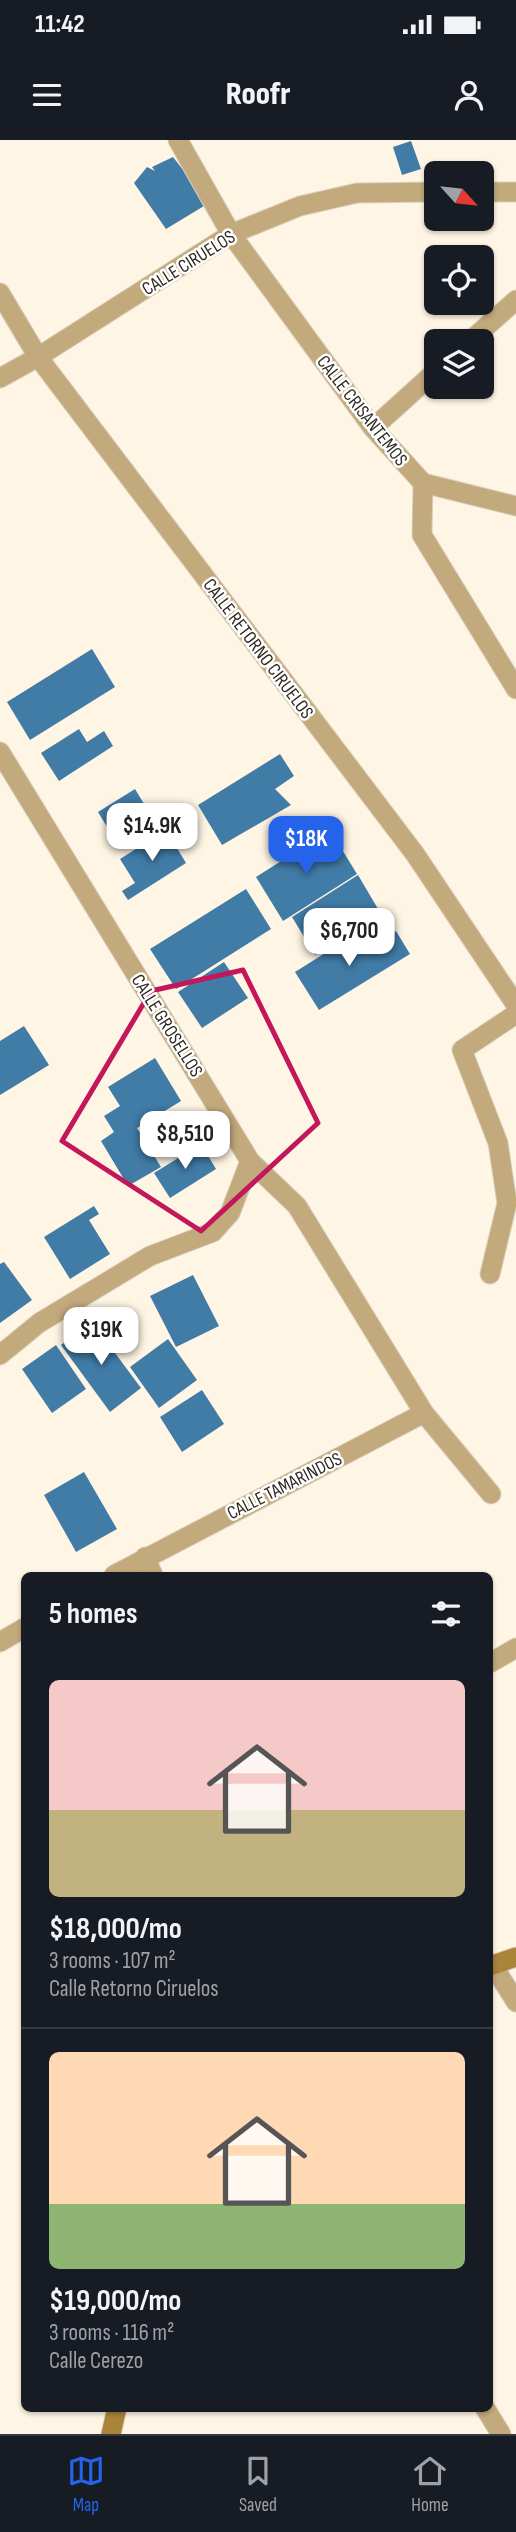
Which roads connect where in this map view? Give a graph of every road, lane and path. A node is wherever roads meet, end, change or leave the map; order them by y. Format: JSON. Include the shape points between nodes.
{"nodes":[{"id":1,"x":178,"y":140,"type":"edge"},
{"id":2,"x":424,"y":192,"type":"edge"},
{"id":3,"x":494,"y":192,"type":"edge"},
{"id":4,"x":516,"y":192,"type":"edge"},
{"id":5,"x":231,"y":234,"type":"junction"},
{"id":6,"x":0,"y":293,"type":"edge"},
{"id":7,"x":516,"y":300,"type":"edge"},
{"id":8,"x":483,"y":329,"type":"edge"},
{"id":9,"x":38,"y":357,"type":"junction"},
{"id":10,"x":0,"y":378,"type":"edge"},
{"id":11,"x":424,"y":383,"type":"edge"},
{"id":12,"x":373,"y":428,"type":"junction"},
{"id":13,"x":423,"y":483,"type":"junction"},
{"id":14,"x":516,"y":506,"type":"edge"},
{"id":15,"x":516,"y":689,"type":"edge"},
{"id":16,"x":0,"y":752,"type":"edge"},
{"id":17,"x":516,"y":1005,"type":"edge"},
{"id":18,"x":516,"y":1014,"type":"edge"},
{"id":19,"x":250,"y":1161,"type":"junction"},
{"id":20,"x":490,"y":1274,"type":"dead end"},
{"id":21,"x":0,"y":1355,"type":"edge"},
{"id":22,"x":424,"y":1413,"type":"junction"},
{"id":23,"x":491,"y":1494,"type":"dead end"},
{"id":24,"x":149,"y":1566,"type":"edge"},
{"id":25,"x":126,"y":1572,"type":"edge"},
{"id":26,"x":21,"y":1630,"type":"edge"},
{"id":27,"x":0,"y":1642,"type":"edge"},
{"id":28,"x":516,"y":1648,"type":"edge"},
{"id":29,"x":493,"y":1661,"type":"edge"},
{"id":30,"x":516,"y":1956,"type":"edge"},
{"id":31,"x":493,"y":1964,"type":"edge"},
{"id":32,"x":493,"y":1968,"type":"edge"},
{"id":33,"x":516,"y":2002,"type":"edge"},
{"id":34,"x":116,"y":2412,"type":"edge"},
{"id":35,"x":487,"y":2412,"type":"edge"},
{"id":36,"x":111,"y":2434,"type":"edge"},
{"id":37,"x":501,"y":2434,"type":"edge"}],
"edges":[{"from":1,"to":5,"type":"street","name":"CALLE CRISANTEMOS"},
{"from":2,"to":5,"type":"street","name":"CALLE CIRUELOS","via":[[357,193],[300,206]]},
{"from":3,"to":4,"type":"street"},
{"from":5,"to":9,"type":"street","name":"CALLE CIRUELOS"},
{"from":5,"to":12,"type":"street","name":"CALLE CRISANTEMOS"},
{"from":6,"to":9,"type":"street","name":"CALLE RETORNO CIRUELOS"},
{"from":7,"to":8,"type":"street"},
{"from":9,"to":10,"type":"street","name":"CALLE CIRUELOS"},
{"from":9,"to":17,"type":"street","name":"CALLE RETORNO CIRUELOS","via":[[415,854]]},
{"from":11,"to":12,"type":"street"},
{"from":12,"to":13,"type":"street","name":"CALLE CRISANTEMOS"},
{"from":13,"to":14,"type":"street"},
{"from":13,"to":15,"type":"street","name":"CALLE CRISANTEMOS","via":[[422,535]]},
{"from":16,"to":19,"type":"street","name":"CALLE GROSELLOS"},
{"from":18,"to":20,"type":"street","via":[[461,1050],[498,1143],[507,1203]]},
{"from":19,"to":21,"type":"street","via":[[230,1213],[213,1232],[150,1256],[39,1323]]},
{"from":19,"to":22,"type":"street","name":"CALLE GROSELLOS","via":[[297,1206]]},
{"from":22,"to":23,"type":"street","name":"CALLE GROSELLOS"},
{"from":22,"to":24,"type":"street","name":"CALLE TAMARINDOS"},
{"from":24,"to":25,"type":"street","name":"CALLE TAMARINDOS"},
{"from":26,"to":27,"type":"street"},
{"from":28,"to":29,"type":"street"},
{"from":30,"to":31,"type":"main road"},
{"from":32,"to":33,"type":"street"},
{"from":34,"to":36,"type":"main road"},
{"from":35,"to":37,"type":"street"}]}
